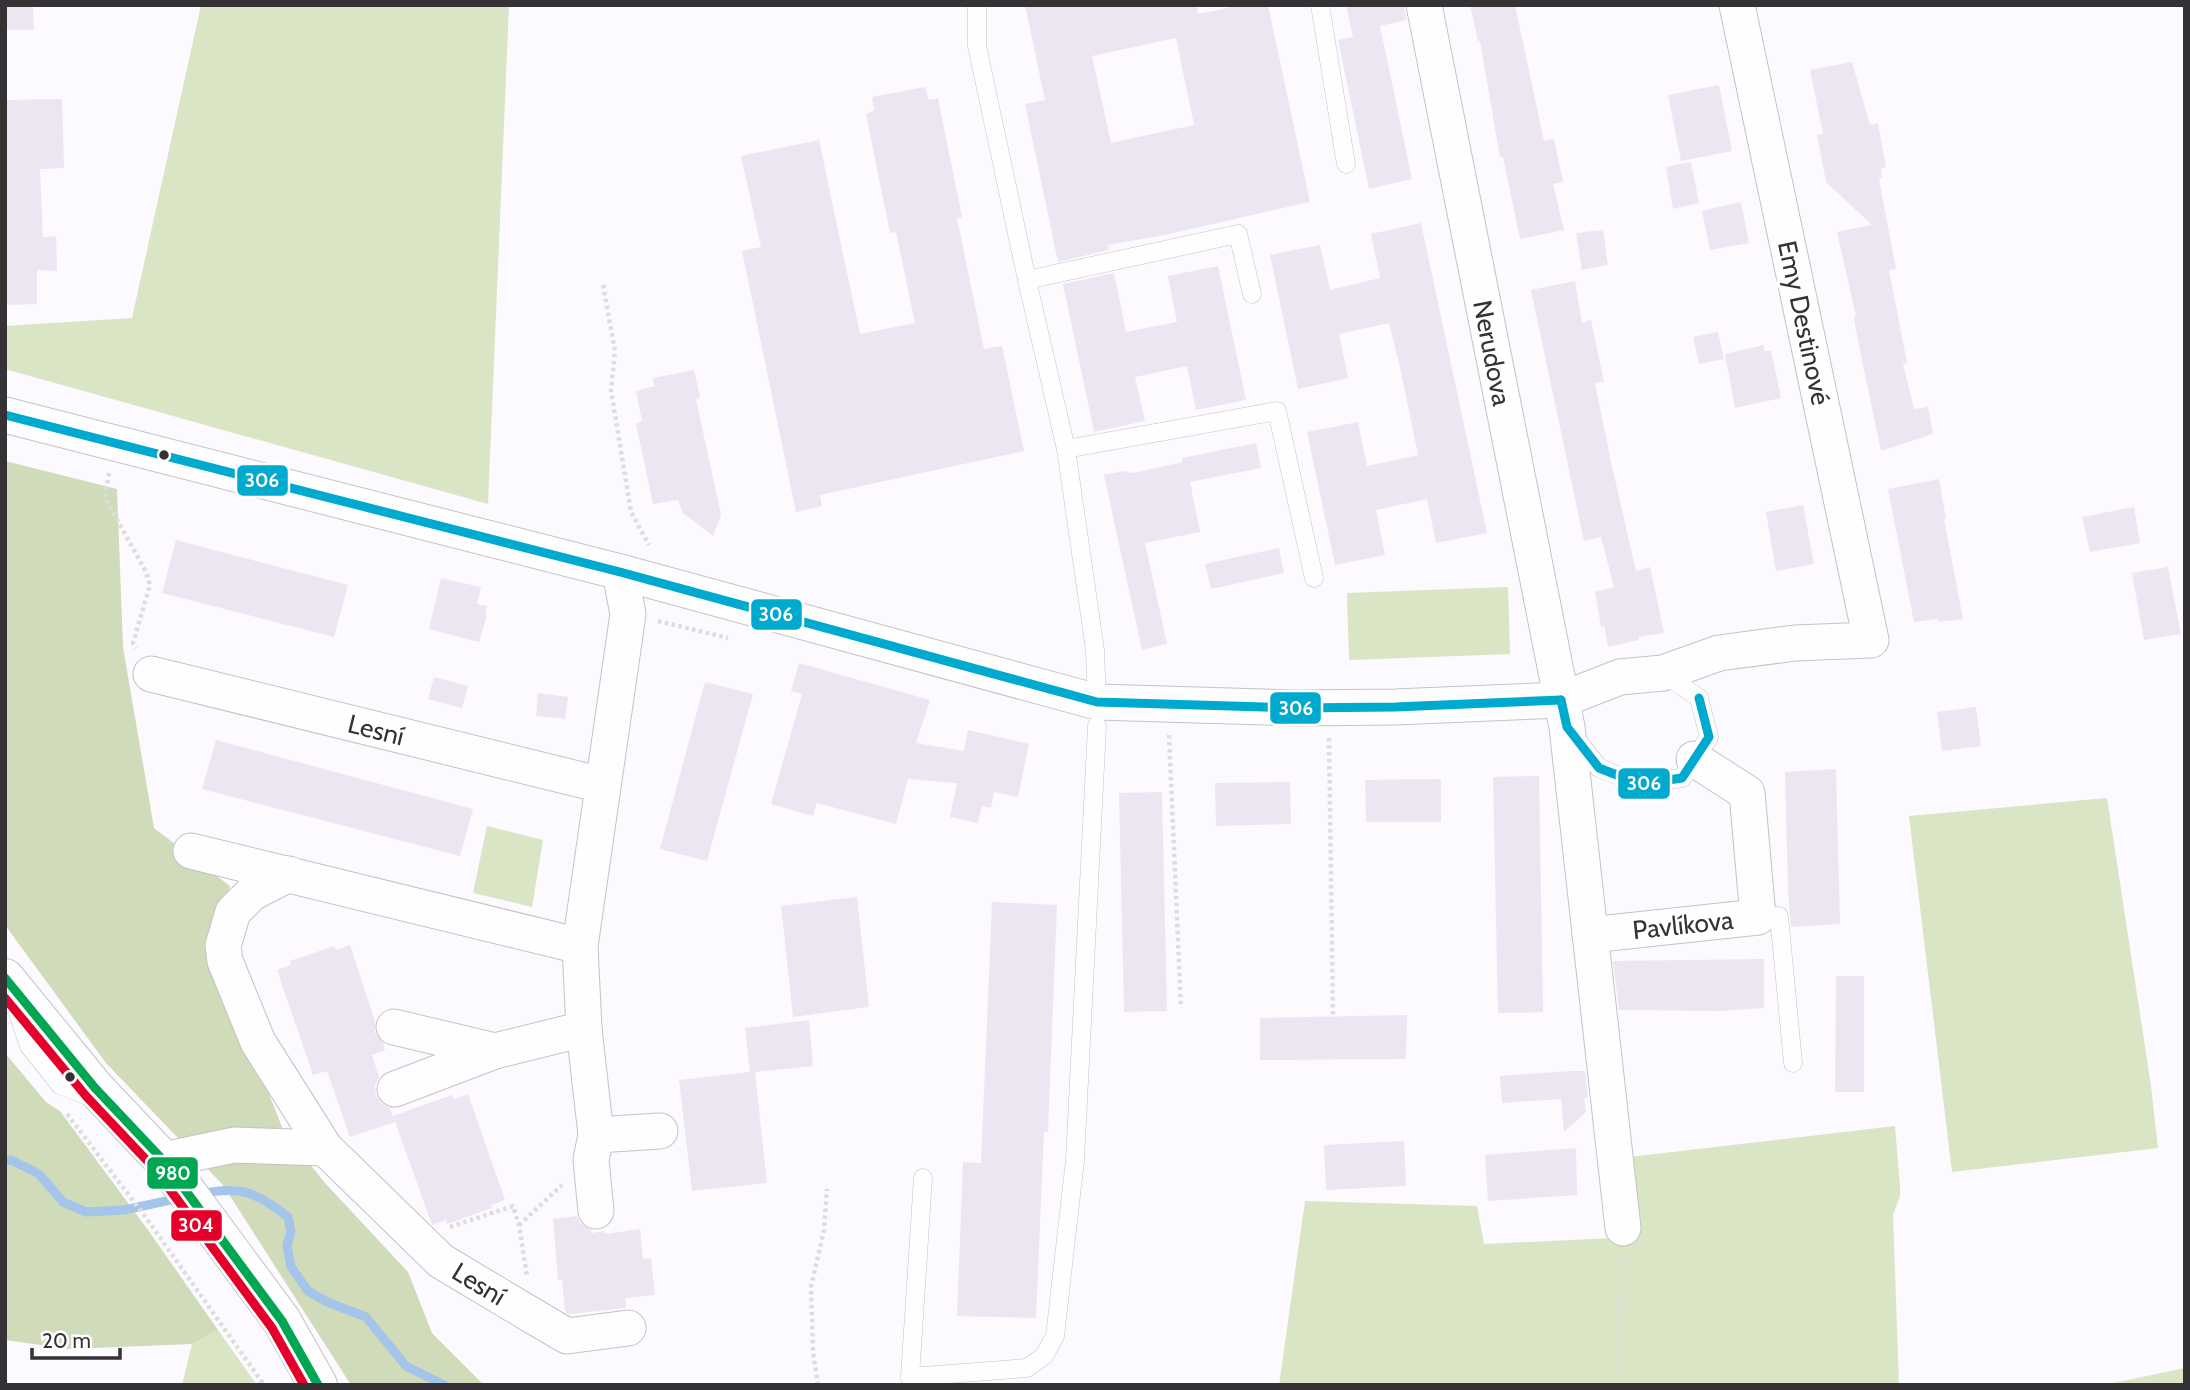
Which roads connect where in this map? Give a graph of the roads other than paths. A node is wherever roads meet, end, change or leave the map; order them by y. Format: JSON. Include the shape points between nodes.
{"nodes":[{"id":1,"x":978,"y":5,"type":"edge"},
{"id":2,"x":1320,"y":5,"type":"edge"},
{"id":3,"x":1424,"y":5,"type":"edge"},
{"id":4,"x":1737,"y":5,"type":"edge"},
{"id":5,"x":1346,"y":164,"type":"dead end"},
{"id":6,"x":1027,"y":280,"type":"junction"},
{"id":7,"x":1252,"y":294,"type":"dead end"},
{"id":8,"x":5,"y":415,"type":"edge"},
{"id":9,"x":1066,"y":449,"type":"junction"},
{"id":10,"x":620,"y":572,"type":"junction"},
{"id":11,"x":1314,"y":578,"type":"dead end"},
{"id":12,"x":1663,"y":673,"type":"junction"},
{"id":13,"x":151,"y":674,"type":"road end"},
{"id":14,"x":1564,"y":713,"type":"junction"},
{"id":15,"x":1097,"y":714,"type":"junction"},
{"id":16,"x":1694,"y":760,"type":"junction"},
{"id":17,"x":602,"y":785,"type":"junction"},
{"id":18,"x":191,"y":851,"type":"dead end"},
{"id":19,"x":289,"y":874,"type":"junction"},
{"id":20,"x":1758,"y":917,"type":"junction"},
{"id":21,"x":1590,"y":934,"type":"junction"},
{"id":22,"x":580,"y":946,"type":"junction"},
{"id":23,"x":7,"y":980,"type":"edge"},
{"id":24,"x":394,"y":1027,"type":"dead end"},
{"id":25,"x":584,"y":1028,"type":"junction"},
{"id":26,"x":495,"y":1051,"type":"junction"},
{"id":27,"x":1793,"y":1063,"type":"dead end"},
{"id":28,"x":395,"y":1089,"type":"dead end"},
{"id":29,"x":660,"y":1131,"type":"dead end"},
{"id":30,"x":593,"y":1147,"type":"junction"},
{"id":31,"x":325,"y":1148,"type":"junction"},
{"id":32,"x":169,"y":1168,"type":"junction"},
{"id":33,"x":923,"y":1178,"type":"dead end"},
{"id":34,"x":596,"y":1212,"type":"dead end"},
{"id":35,"x":1623,"y":1228,"type":"road end"},
{"id":36,"x":628,"y":1328,"type":"dead end"},
{"id":37,"x":318,"y":1385,"type":"edge"}],
"edges":[{"from":1,"to":6,"type":"lane","via":[[976,46]]},
{"from":2,"to":5,"type":"lane"},
{"from":3,"to":14,"type":"street","name":"Nerudova"},
{"from":4,"to":12,"type":"street","name":"Emy Destinové","via":[[1871,640],[1719,653]]},
{"from":6,"to":7,"type":"lane","via":[[1238,234]]},
{"from":6,"to":9,"type":"lane"},
{"from":8,"to":10,"type":"street"},
{"from":9,"to":11,"type":"lane","via":[[1277,411]]},
{"from":9,"to":15,"type":"lane","via":[[1095,650]]},
{"from":10,"to":15,"type":"street"},
{"from":10,"to":17,"type":"street","via":[[628,614]]},
{"from":12,"to":14,"type":"street","via":[[1620,677]]},
{"from":12,"to":16,"type":"lane","via":[[1699,698],[1709,737]]},
{"from":13,"to":17,"type":"street","name":"Lesní"},
{"from":14,"to":15,"type":"street","via":[[1382,707]]},
{"from":14,"to":16,"type":"lane","via":[[1599,768],[1640,784],[1682,778]]},
{"from":14,"to":21,"type":"street"},
{"from":15,"to":33,"type":"lane","via":[[1075,1160],[1055,1336],[1044,1356],[1027,1368],[910,1377]]},
{"from":16,"to":20,"type":"street","name":"Pavlíkova","via":[[1747,793]]},
{"from":17,"to":22,"type":"street"},
{"from":18,"to":19,"type":"street"},
{"from":19,"to":22,"type":"street"},
{"from":19,"to":31,"type":"street","name":"Lesní","via":[[251,893],[233,912],[223,946],[258,1042]]},
{"from":20,"to":21,"type":"street","name":"Pavlíkova"},
{"from":20,"to":27,"type":"lane","via":[[1779,916]]},
{"from":21,"to":35,"type":"street"},
{"from":22,"to":25,"type":"street"},
{"from":23,"to":32,"type":"street"},
{"from":24,"to":26,"type":"street"},
{"from":25,"to":26,"type":"street"},
{"from":25,"to":30,"type":"street"},
{"from":26,"to":28,"type":"street"},
{"from":29,"to":30,"type":"street"},
{"from":30,"to":34,"type":"street"},
{"from":31,"to":32,"type":"street","via":[[234,1145]]},
{"from":31,"to":36,"type":"street","name":"Lesní","via":[[441,1261],[533,1316],[567,1336]]},
{"from":32,"to":37,"type":"street","via":[[282,1321]]}]}
